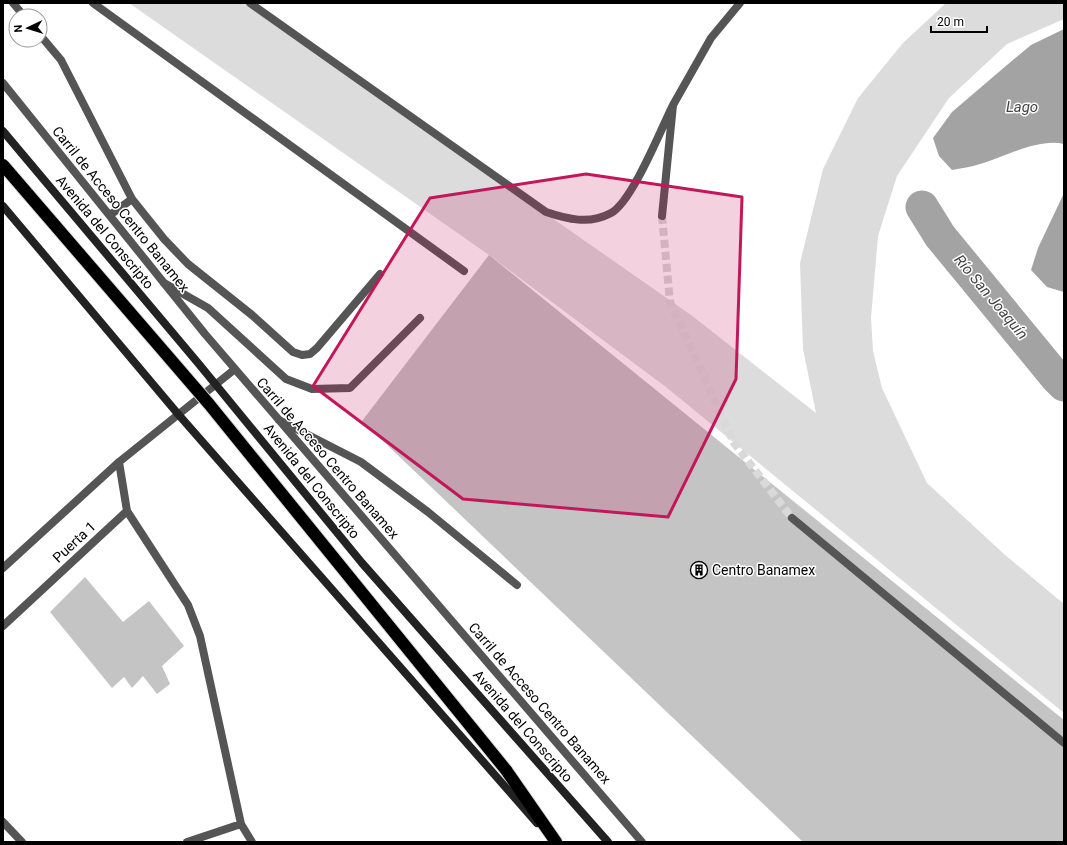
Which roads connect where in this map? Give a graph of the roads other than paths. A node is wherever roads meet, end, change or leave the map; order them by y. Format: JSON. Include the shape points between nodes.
{"nodes":[{"id":1,"x":93,"y":3,"type":"edge"},
{"id":2,"x":250,"y":3,"type":"edge"},
{"id":3,"x":740,"y":3,"type":"edge"},
{"id":4,"x":48,"y":45,"type":"edge"},
{"id":5,"x":3,"y":83,"type":"edge"},
{"id":6,"x":673,"y":105,"type":"junction"},
{"id":7,"x":3,"y":131,"type":"edge"},
{"id":8,"x":3,"y":164,"type":"edge"},
{"id":9,"x":132,"y":199,"type":"junction"},
{"id":10,"x":3,"y":206,"type":"edge"},
{"id":11,"x":110,"y":215,"type":"junction"},
{"id":12,"x":662,"y":216,"type":"tunnel mouth"},
{"id":13,"x":464,"y":271,"type":"dead end"},
{"id":14,"x":380,"y":274,"type":"dead end"},
{"id":15,"x":164,"y":283,"type":"junction"},
{"id":16,"x":420,"y":318,"type":"dead end"},
{"id":17,"x":235,"y":369,"type":"junction"},
{"id":18,"x":215,"y":384,"type":"junction"},
{"id":19,"x":178,"y":414,"type":"junction"},
{"id":20,"x":278,"y":419,"type":"junction"},
{"id":21,"x":119,"y":462,"type":"junction"},
{"id":22,"x":126,"y":511,"type":"junction"},
{"id":23,"x":792,"y":518,"type":"tunnel mouth"},
{"id":24,"x":3,"y":568,"type":"edge"},
{"id":25,"x":517,"y":585,"type":"dead end"},
{"id":26,"x":3,"y":626,"type":"edge"},
{"id":27,"x":1064,"y":743,"type":"edge"},
{"id":28,"x":3,"y":822,"type":"edge"},
{"id":29,"x":241,"y":824,"type":"junction"},
{"id":30,"x":22,"y":842,"type":"edge"},
{"id":31,"x":187,"y":842,"type":"edge"},
{"id":32,"x":252,"y":842,"type":"edge"},
{"id":33,"x":555,"y":842,"type":"edge"},
{"id":34,"x":608,"y":842,"type":"edge"},
{"id":35,"x":642,"y":842,"type":"edge"}],
"edges":[{"from":1,"to":13,"type":"street"},
{"from":2,"to":6,"type":"street","via":[[546,212],[569,220],[594,219],[612,213],[629,194]]},
{"from":3,"to":6,"type":"street","via":[[712,38]]},
{"from":4,"to":9,"type":"street","via":[[61,60]]},
{"from":5,"to":11,"type":"street","name":"Carril de Acceso Centro Banamex"},
{"from":6,"to":12,"type":"street"},
{"from":7,"to":18,"type":"main road","name":"Avenida del Conscripto"},
{"from":8,"to":33,"type":"highway","bridge":true,"via":[[209,404],[506,770]]},
{"from":9,"to":11,"type":"street"},
{"from":9,"to":14,"type":"street","via":[[188,264],[237,302],[293,352],[302,355],[310,354],[317,348]]},
{"from":10,"to":19,"type":"main road"},
{"from":11,"to":15,"type":"street","name":"Carril de Acceso Centro Banamex"},
{"from":15,"to":16,"type":"street","via":[[208,308],[286,379],[312,389],[350,388]]},
{"from":15,"to":17,"type":"street","name":"Carril de Acceso Centro Banamex"},
{"from":17,"to":18,"type":"street","name":"Puerta 1"},
{"from":17,"to":20,"type":"street","name":"Carril de Acceso Centro Banamex"},
{"from":18,"to":19,"type":"street","name":"Puerta 1"},
{"from":18,"to":34,"type":"main road","name":"Avenida del Conscripto","via":[[362,563]]},
{"from":19,"to":21,"type":"street","name":"Puerta 1"},
{"from":19,"to":33,"type":"main road"},
{"from":20,"to":25,"type":"street","via":[[361,462],[428,512]]},
{"from":20,"to":35,"type":"street","name":"Carril de Acceso Centro Banamex"},
{"from":21,"to":22,"type":"street"},
{"from":21,"to":24,"type":"street","name":"Puerta 1"},
{"from":22,"to":26,"type":"street","name":"Puerta 1"},
{"from":22,"to":29,"type":"street","via":[[188,605],[200,636]]},
{"from":23,"to":27,"type":"street"},
{"from":28,"to":30,"type":"street"},
{"from":29,"to":31,"type":"street"},
{"from":29,"to":32,"type":"street"}]}
